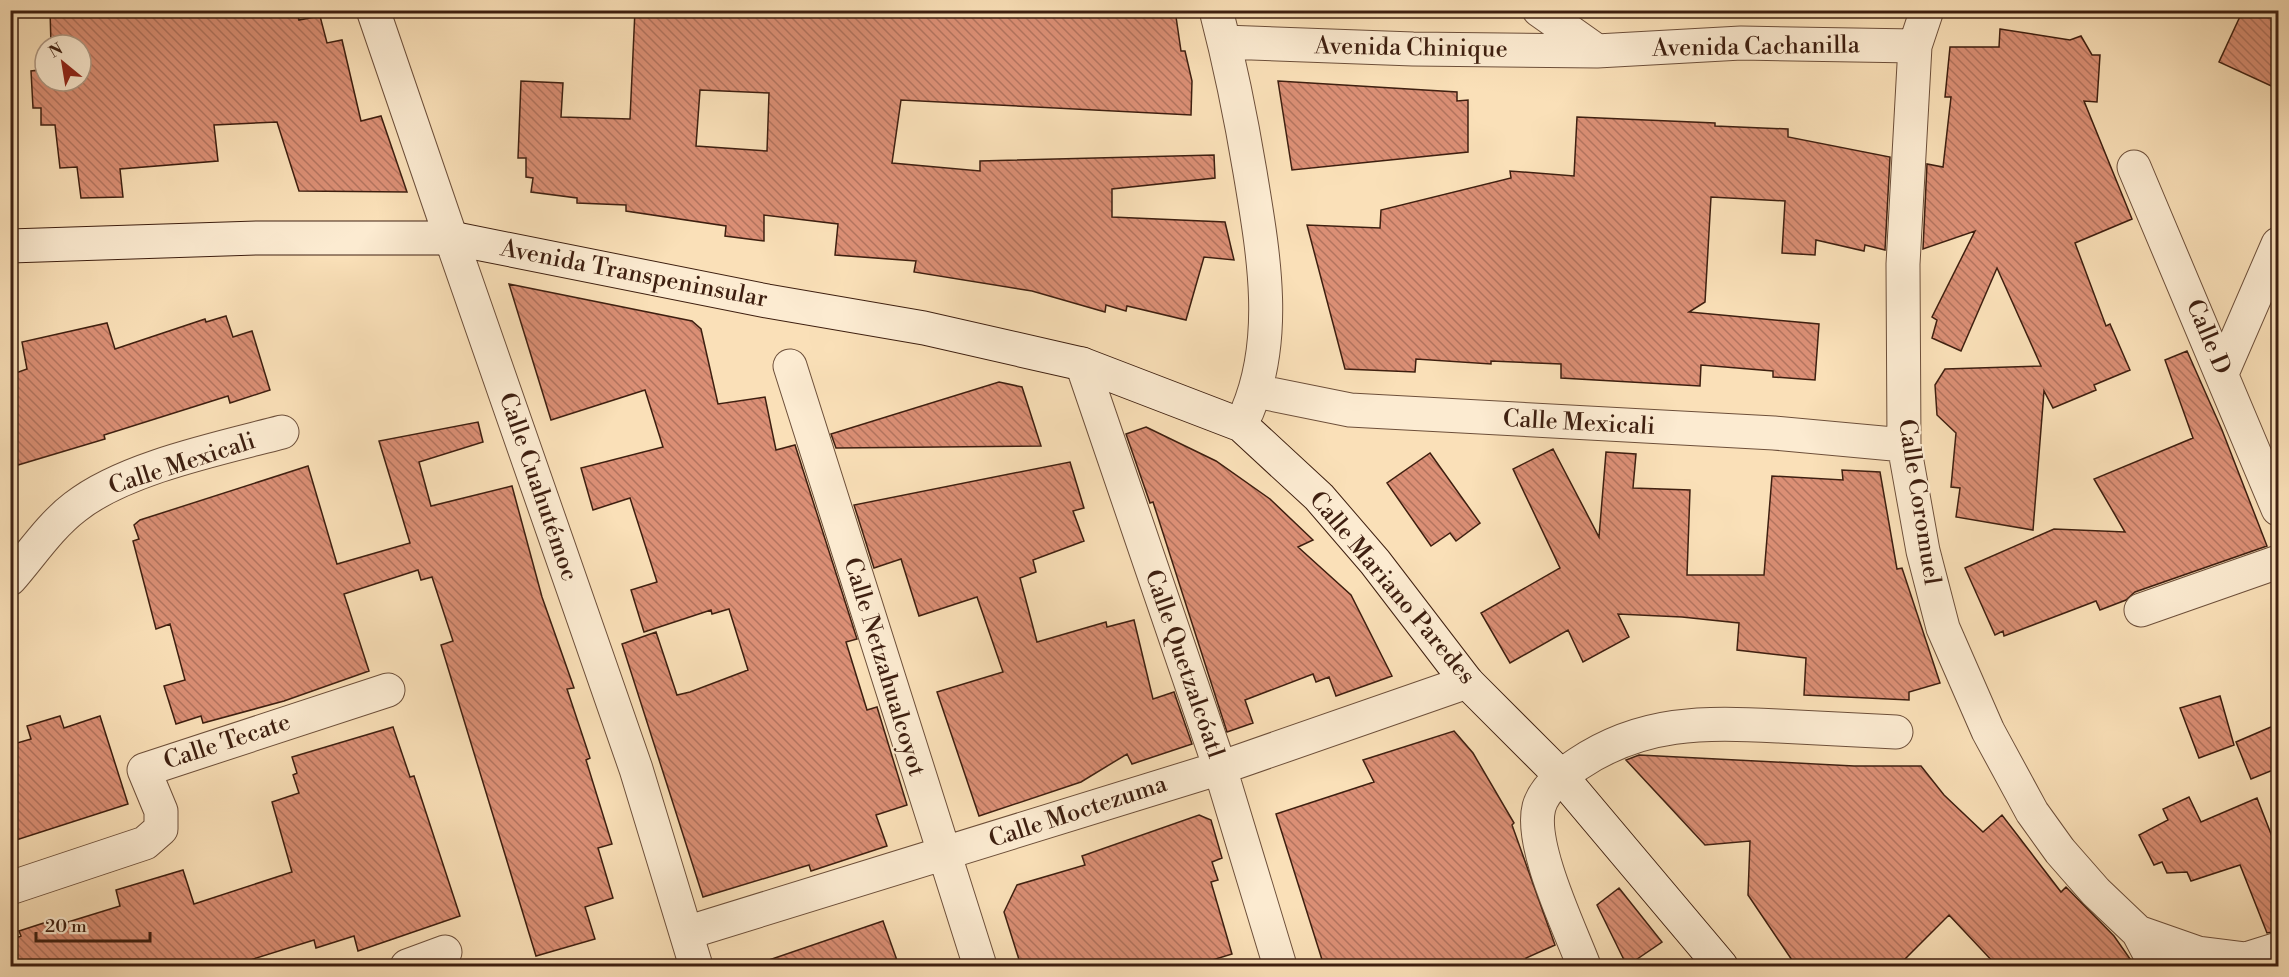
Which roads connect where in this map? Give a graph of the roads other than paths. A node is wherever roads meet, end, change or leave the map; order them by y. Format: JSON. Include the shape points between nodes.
{"nodes":[{"id":1,"x":373,"y":10,"type":"edge"},
{"id":2,"x":1216,"y":10,"type":"edge"},
{"id":3,"x":1539,"y":10,"type":"edge"},
{"id":4,"x":1927,"y":10,"type":"edge"},
{"id":5,"x":1224,"y":42,"type":"junction"},
{"id":6,"x":1915,"y":46,"type":"junction"},
{"id":7,"x":1597,"y":51,"type":"junction"},
{"id":8,"x":2134,"y":167,"type":"dead end"},
{"id":9,"x":451,"y":238,"type":"junction"},
{"id":10,"x":2278,"y":244,"type":"edge"},
{"id":11,"x":10,"y":246,"type":"edge"},
{"id":12,"x":1082,"y":364,"type":"junction"},
{"id":13,"x":790,"y":366,"type":"dead end"},
{"id":14,"x":2223,"y":371,"type":"junction"},
{"id":15,"x":1256,"y":391,"type":"junction"},
{"id":16,"x":1241,"y":425,"type":"junction"},
{"id":17,"x":282,"y":432,"type":"dead end"},
{"id":18,"x":1904,"y":445,"type":"junction"},
{"id":19,"x":2278,"y":509,"type":"edge"},
{"id":20,"x":2278,"y":562,"type":"edge"},
{"id":21,"x":10,"y":579,"type":"edge"},
{"id":22,"x":2140,"y":610,"type":"dead end"},
{"id":23,"x":1467,"y":682,"type":"junction"},
{"id":24,"x":388,"y":690,"type":"dead end"},
{"id":25,"x":1896,"y":732,"type":"dead end"},
{"id":26,"x":1220,"y":768,"type":"junction"},
{"id":27,"x":1560,"y":775,"type":"junction"},
{"id":28,"x":943,"y":855,"type":"junction"},
{"id":29,"x":10,"y":888,"type":"edge"},
{"id":30,"x":2138,"y":932,"type":"junction"},
{"id":31,"x":686,"y":933,"type":"junction"},
{"id":32,"x":2278,"y":949,"type":"edge"},
{"id":33,"x":445,"y":952,"type":"dead end"},
{"id":34,"x":407,"y":966,"type":"edge"},
{"id":35,"x":696,"y":966,"type":"edge"},
{"id":36,"x":980,"y":966,"type":"edge"},
{"id":37,"x":1280,"y":966,"type":"edge"},
{"id":38,"x":1584,"y":966,"type":"edge"},
{"id":39,"x":1721,"y":966,"type":"edge"},
{"id":40,"x":2156,"y":966,"type":"edge"}],
"edges":[{"from":1,"to":9,"type":"street","name":"Calle Cuahutémoc"},
{"from":2,"to":5,"type":"street"},
{"from":3,"to":7,"type":"street"},
{"from":4,"to":6,"type":"street","name":"Calle Coromuel"},
{"from":5,"to":7,"type":"street","name":"Avenida Chinique"},
{"from":5,"to":15,"type":"street","via":[[1262,242],[1267,319]]},
{"from":6,"to":7,"type":"street","name":"Avenida Cachanilla","via":[[1741,43]]},
{"from":6,"to":18,"type":"street","name":"Calle Coromuel","via":[[1903,264]]},
{"from":8,"to":14,"type":"street","name":"Calle D"},
{"from":9,"to":11,"type":"street","name":"Avenida Transpeninsular","via":[[257,238]]},
{"from":9,"to":12,"type":"street","name":"Avenida Transpeninsular","via":[[924,328]]},
{"from":9,"to":31,"type":"street","name":"Calle Cuahutémoc","via":[[636,769]]},
{"from":10,"to":14,"type":"street"},
{"from":12,"to":16,"type":"street","name":"Avenida Transpeninsular"},
{"from":12,"to":26,"type":"street","name":"Calle Quetzalcóatl"},
{"from":13,"to":28,"type":"street","name":"Calle Netzahualcoyot"},
{"from":14,"to":19,"type":"street","name":"Calle D"},
{"from":15,"to":16,"type":"street"},
{"from":15,"to":18,"type":"street","name":"Calle Mexicali","via":[[1350,410]]},
{"from":16,"to":23,"type":"street","name":"Calle Mariano Paredes","via":[[1319,497],[1375,562]]},
{"from":17,"to":21,"type":"street","name":"Calle Mexicali","via":[[196,455],[104,487],[56,524]]},
{"from":18,"to":30,"type":"street","name":"Calle Coromuel","via":[[1923,551],[1943,628],[1988,731],[2032,812],[2060,850]]},
{"from":20,"to":22,"type":"street"},
{"from":23,"to":26,"type":"street","name":"Calle Moctezuma"},
{"from":23,"to":27,"type":"street","name":"Calle Mariano Paredes"},
{"from":24,"to":29,"type":"street","name":"Calle Tecate","via":[[144,770],[161,811],[161,829],[145,843]]},
{"from":25,"to":27,"type":"street","via":[[1717,722],[1680,725],[1602,748]]},
{"from":26,"to":28,"type":"street","name":"Calle Moctezuma"},
{"from":26,"to":37,"type":"street","name":"Calle Quetzalcóatl"},
{"from":27,"to":38,"type":"street","via":[[1539,806],[1538,834]]},
{"from":27,"to":39,"type":"street","name":"Calle Mariano Paredes"},
{"from":28,"to":31,"type":"street","name":"Calle Moctezuma"},
{"from":28,"to":36,"type":"street","name":"Calle Netzahualcoyot"},
{"from":30,"to":32,"type":"street","via":[[2198,953],[2246,959]]},
{"from":30,"to":40,"type":"street"},
{"from":31,"to":35,"type":"street","name":"Calle Cuahutémoc"},
{"from":33,"to":34,"type":"street"}]}
